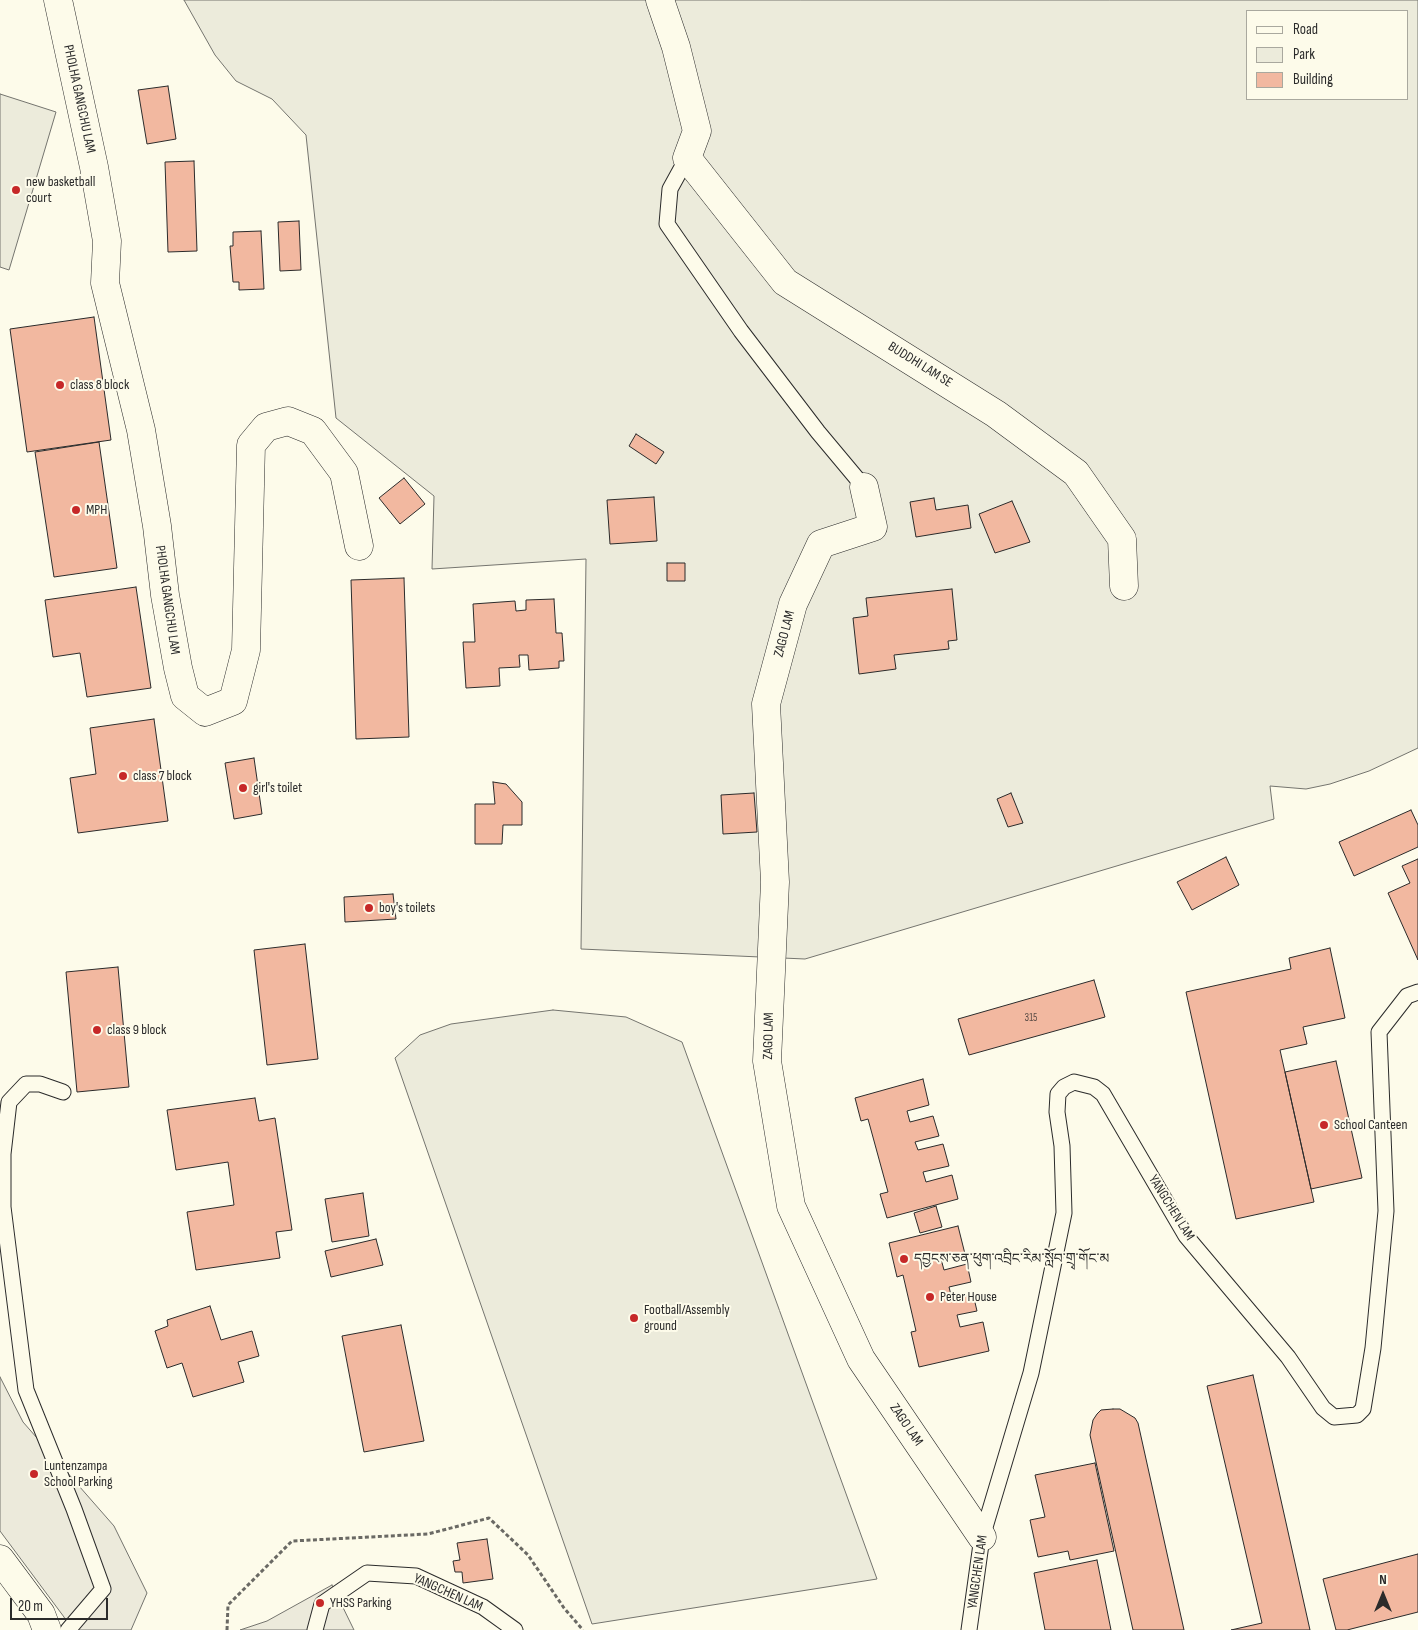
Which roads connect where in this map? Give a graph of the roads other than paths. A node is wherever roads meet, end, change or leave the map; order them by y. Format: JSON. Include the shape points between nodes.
{"nodes":[{"id":1,"x":58,"y":0,"type":"edge"},
{"id":2,"x":660,"y":0,"type":"edge"},
{"id":3,"x":687,"y":158,"type":"junction"},
{"id":4,"x":864,"y":487,"type":"joint"},
{"id":5,"x":359,"y":546,"type":"dead end"},
{"id":6,"x":1124,"y":586,"type":"dead end"},
{"id":7,"x":1418,"y":992,"type":"edge"},
{"id":8,"x":63,"y":1092,"type":"dead end"},
{"id":9,"x":982,"y":1538,"type":"junction"},
{"id":10,"x":0,"y":1559,"type":"edge"},
{"id":11,"x":47,"y":1630,"type":"edge"},
{"id":12,"x":68,"y":1630,"type":"edge"},
{"id":13,"x":315,"y":1630,"type":"edge"},
{"id":14,"x":515,"y":1630,"type":"edge"},
{"id":15,"x":969,"y":1630,"type":"edge"}],
"edges":[{"from":1,"to":5,"type":"street","name":"PHOLHA GANGCHU LAM","via":[[94,166],[107,242],[105,283],[141,430],[165,596],[185,696],[205,712],[233,701],[246,650],[251,444],[266,427],[288,421],[313,432],[344,473]]},
{"from":2,"to":3,"type":"street","via":[[676,47],[697,131]]},
{"from":3,"to":4,"type":"lane","via":[[670,189],[667,224],[741,331]]},
{"from":3,"to":6,"type":"street","name":"BUDDHI LAM SE","via":[[785,282],[996,414],[1076,473],[1122,539]]},
{"from":4,"to":9,"type":"street","name":"ZAGO LAM","via":[[873,527],[821,544],[793,604],[766,704],[775,882],[767,1061],[791,1206],[862,1359]]},
{"from":7,"to":9,"type":"lane","name":"YANGCHEN LAM","via":[[1407,996],[1379,1032],[1386,1211],[1373,1348],[1363,1409],[1357,1415],[1334,1417],[1322,1408],[1288,1357],[1186,1236],[1103,1094],[1094,1087],[1074,1082],[1058,1094],[1064,1213],[1030,1373]]},
{"from":8,"to":12,"type":"lane","via":[[40,1084],[26,1084],[9,1102],[3,1154],[3,1207],[26,1390],[103,1589]]},
{"from":9,"to":15,"type":"lane","name":"YANGCHEN LAM"},
{"from":10,"to":11,"type":"street","via":[[41,1614]]},
{"from":13,"to":14,"type":"lane","name":"YANGCHEN LAM","via":[[322,1604],[366,1573],[416,1576],[483,1607]]}]}
